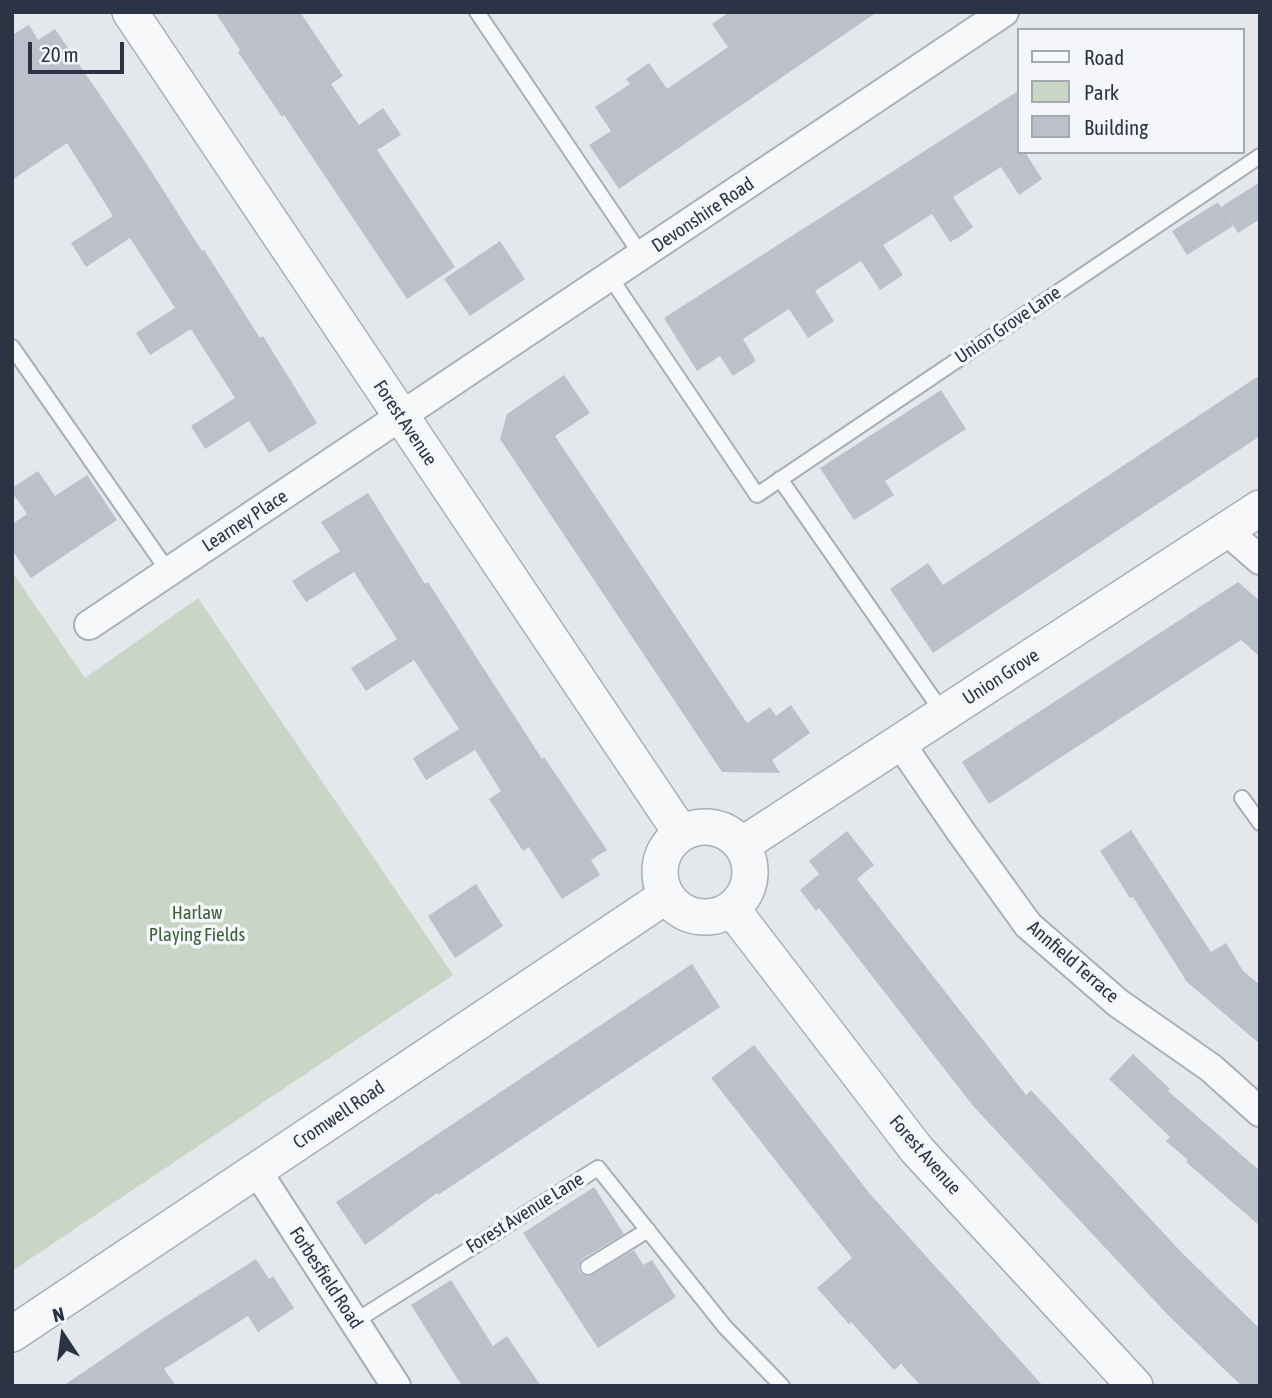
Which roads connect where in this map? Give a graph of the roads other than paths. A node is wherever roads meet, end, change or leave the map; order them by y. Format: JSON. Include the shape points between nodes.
{"nodes":[{"id":1,"x":130,"y":12,"type":"edge"},
{"id":2,"x":477,"y":12,"type":"edge"},
{"id":3,"x":1004,"y":12,"type":"edge"},
{"id":4,"x":1260,"y":156,"type":"edge"},
{"id":5,"x":642,"y":256,"type":"junction"},
{"id":6,"x":610,"y":277,"type":"junction"},
{"id":7,"x":12,"y":347,"type":"edge"},
{"id":8,"x":402,"y":417,"type":"junction"},
{"id":9,"x":780,"y":479,"type":"junction"},
{"id":10,"x":1260,"y":508,"type":"edge"},
{"id":11,"x":1227,"y":531,"type":"junction"},
{"id":12,"x":1260,"y":560,"type":"edge"},
{"id":13,"x":168,"y":571,"type":"junction"},
{"id":14,"x":89,"y":625,"type":"dead end"},
{"id":15,"x":944,"y":714,"type":"junction"},
{"id":16,"x":900,"y":743,"type":"junction"},
{"id":17,"x":1242,"y":798,"type":"dead end"},
{"id":18,"x":1260,"y":823,"type":"edge"},
{"id":19,"x":681,"y":833,"type":"junction"},
{"id":20,"x":743,"y":845,"type":"junction"},
{"id":21,"x":666,"y":896,"type":"junction"},
{"id":22,"x":732,"y":909,"type":"junction"},
{"id":23,"x":1260,"y":1112,"type":"edge"},
{"id":24,"x":257,"y":1171,"type":"junction"},
{"id":25,"x":648,"y":1230,"type":"junction"},
{"id":26,"x":588,"y":1267,"type":"dead end"},
{"id":27,"x":354,"y":1322,"type":"junction"},
{"id":28,"x":12,"y":1334,"type":"edge"},
{"id":29,"x":396,"y":1386,"type":"edge"},
{"id":30,"x":782,"y":1386,"type":"edge"},
{"id":31,"x":1135,"y":1386,"type":"edge"}],
"edges":[{"from":1,"to":8,"type":"street","name":"Forest Avenue"},
{"from":2,"to":5,"type":"lane"},
{"from":3,"to":5,"type":"street","name":"Devonshire Road"},
{"from":4,"to":9,"type":"lane","name":"Union Grove Lane"},
{"from":5,"to":6,"type":"street","name":"Devonshire Road"},
{"from":6,"to":8,"type":"street","name":"Devonshire Road"},
{"from":6,"to":9,"type":"lane","name":"Union Grove Lane","via":[[757,495]]},
{"from":7,"to":13,"type":"lane"},
{"from":8,"to":13,"type":"street","name":"Learney Place"},
{"from":8,"to":19,"type":"street","name":"Forest Avenue"},
{"from":9,"to":15,"type":"lane"},
{"from":10,"to":11,"type":"street","name":"Union Grove"},
{"from":11,"to":12,"type":"street"},
{"from":11,"to":15,"type":"street","name":"Union Grove"},
{"from":13,"to":14,"type":"street","name":"Learney Place"},
{"from":15,"to":16,"type":"street","name":"Union Grove"},
{"from":16,"to":20,"type":"street","name":"Union Grove"},
{"from":16,"to":23,"type":"street","name":"Annfield Terrace","via":[[1028,925],[1118,1003],[1211,1068]]},
{"from":17,"to":18,"type":"lane"},
{"from":19,"to":20,"type":"street","via":[[694,828],[721,829]]},
{"from":19,"to":21,"type":"street","via":[[670,842],[661,862]]},
{"from":20,"to":22,"type":"street","via":[[749,858],[749,886]]},
{"from":21,"to":22,"type":"street","via":[[676,908],[704,918]]},
{"from":21,"to":24,"type":"street","name":"Cromwell Road"},
{"from":22,"to":31,"type":"street","name":"Forest Avenue","via":[[917,1150]]},
{"from":24,"to":27,"type":"street","name":"Forbesfield Road"},
{"from":24,"to":28,"type":"street","name":"Cromwell Road"},
{"from":25,"to":26,"type":"lane"},
{"from":25,"to":27,"type":"lane","name":"Forest Avenue Lane","via":[[598,1168]]},
{"from":25,"to":30,"type":"lane","name":"Forest Avenue Lane","via":[[725,1327]]},
{"from":27,"to":29,"type":"street","name":"Forbesfield Road"}]}
